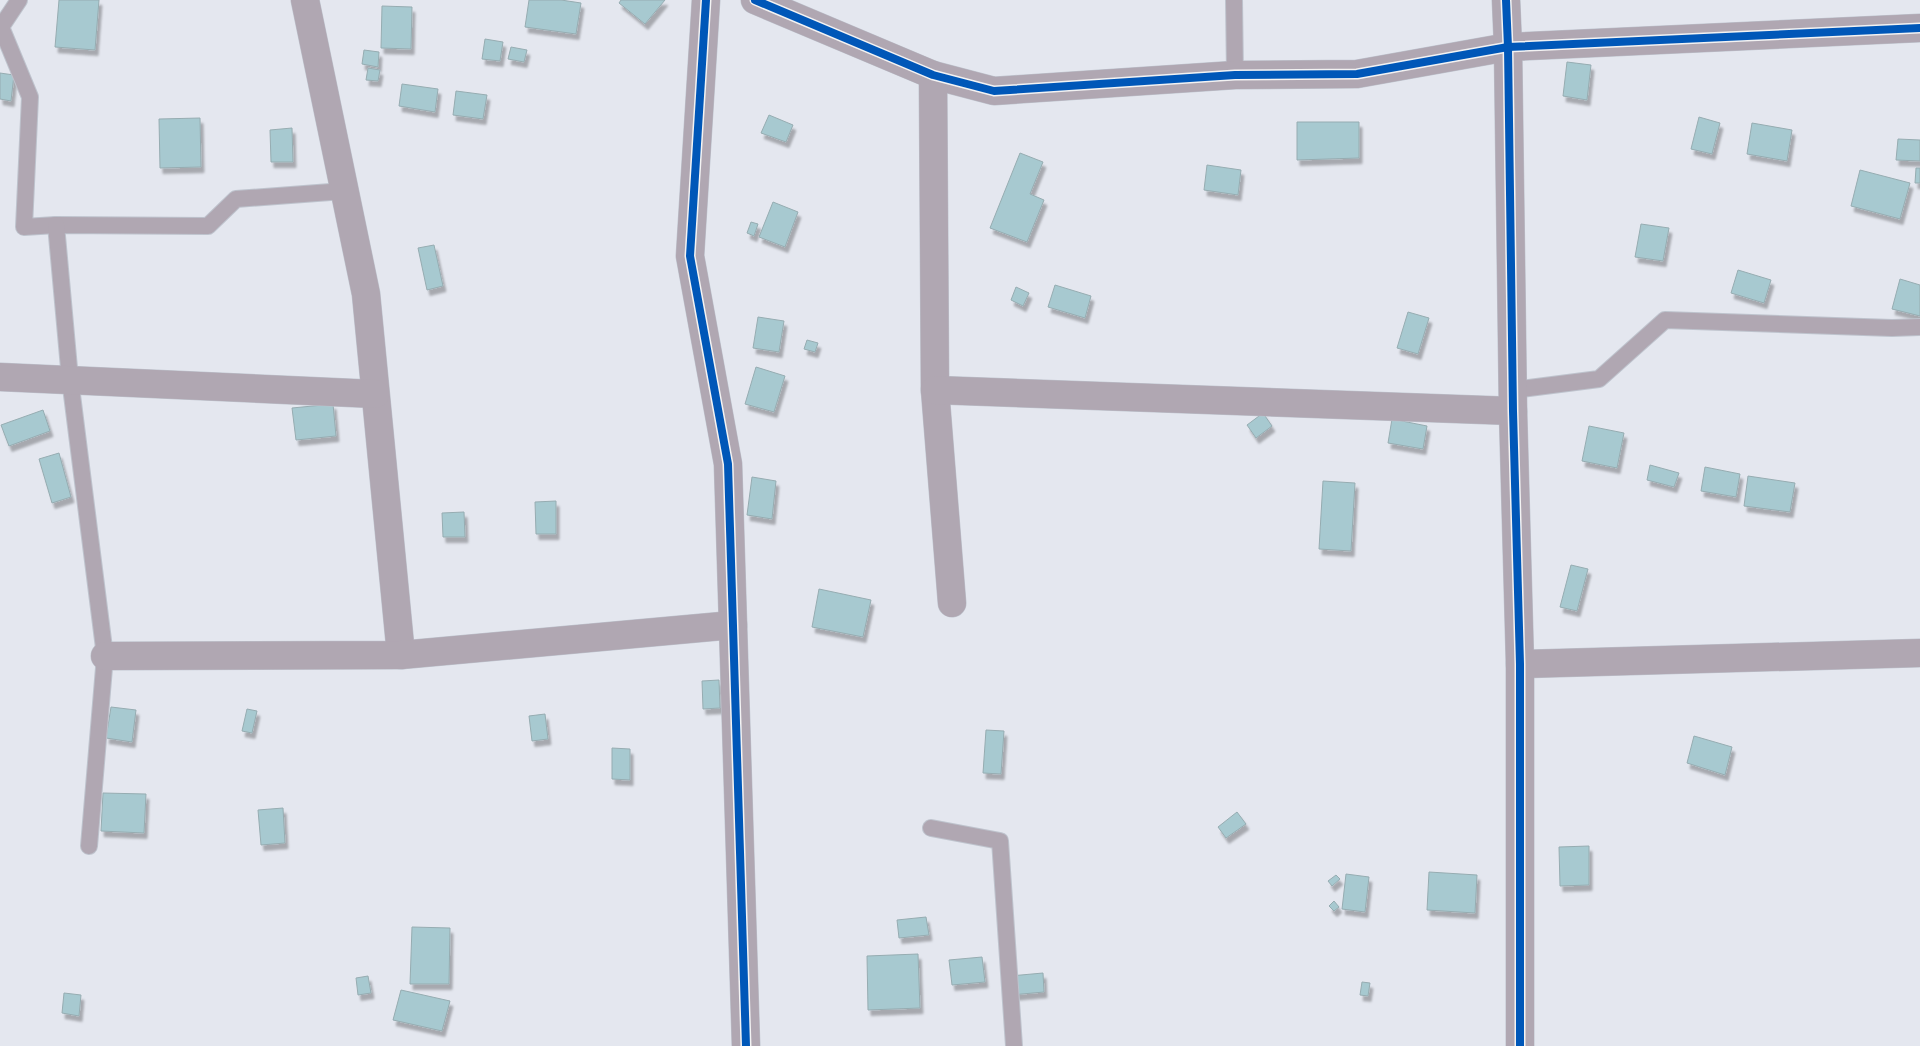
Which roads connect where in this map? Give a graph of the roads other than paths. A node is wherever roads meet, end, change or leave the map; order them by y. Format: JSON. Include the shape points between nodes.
{"nodes":[{"id":1,"x":19,"y":0,"type":"edge"},
{"id":2,"x":305,"y":0,"type":"edge"},
{"id":3,"x":706,"y":0,"type":"edge"},
{"id":4,"x":755,"y":0,"type":"edge"},
{"id":5,"x":1234,"y":0,"type":"edge"},
{"id":6,"x":1506,"y":0,"type":"edge"},
{"id":7,"x":1920,"y":28,"type":"edge"},
{"id":8,"x":1508,"y":47,"type":"junction"},
{"id":9,"x":933,"y":75,"type":"junction"},
{"id":10,"x":1235,"y":75,"type":"junction"},
{"id":11,"x":344,"y":191,"type":"junction"},
{"id":12,"x":56,"y":225,"type":"junction"},
{"id":13,"x":1920,"y":327,"type":"edge"},
{"id":14,"x":0,"y":378,"type":"edge"},
{"id":15,"x":70,"y":379,"type":"junction"},
{"id":16,"x":935,"y":390,"type":"junction"},
{"id":17,"x":375,"y":394,"type":"junction"},
{"id":18,"x":1513,"y":401,"type":"junction"},
{"id":19,"x":952,"y":603,"type":"dead end"},
{"id":20,"x":733,"y":625,"type":"junction"},
{"id":21,"x":1920,"y":653,"type":"edge"},
{"id":22,"x":401,"y":655,"type":"junction"},
{"id":23,"x":105,"y":656,"type":"junction"},
{"id":24,"x":1520,"y":664,"type":"junction"},
{"id":25,"x":931,"y":828,"type":"dead end"},
{"id":26,"x":89,"y":846,"type":"dead end"},
{"id":27,"x":746,"y":1046,"type":"edge"},
{"id":28,"x":1014,"y":1046,"type":"edge"},
{"id":29,"x":1520,"y":1046,"type":"edge"}],
"edges":[{"from":1,"to":12,"type":"lane","via":[[1,27],[30,97],[24,227]]},
{"from":2,"to":11,"type":"street"},
{"from":3,"to":20,"type":"street","via":[[690,256],[728,464]]},
{"from":4,"to":9,"type":"street"},
{"from":5,"to":10,"type":"lane"},
{"from":6,"to":8,"type":"street"},
{"from":7,"to":8,"type":"street"},
{"from":8,"to":10,"type":"street","via":[[1357,74]]},
{"from":8,"to":18,"type":"street"},
{"from":9,"to":10,"type":"street","via":[[994,91]]},
{"from":9,"to":16,"type":"street"},
{"from":11,"to":12,"type":"lane","via":[[236,199],[208,226]]},
{"from":11,"to":17,"type":"street","via":[[366,294]]},
{"from":12,"to":15,"type":"lane"},
{"from":13,"to":18,"type":"lane","via":[[1666,320],[1599,380]]},
{"from":14,"to":15,"type":"street"},
{"from":15,"to":17,"type":"street"},
{"from":15,"to":23,"type":"lane"},
{"from":16,"to":18,"type":"street"},
{"from":16,"to":19,"type":"street"},
{"from":17,"to":22,"type":"street"},
{"from":18,"to":24,"type":"street"},
{"from":20,"to":22,"type":"street"},
{"from":20,"to":27,"type":"street"},
{"from":21,"to":24,"type":"street"},
{"from":22,"to":23,"type":"street"},
{"from":23,"to":26,"type":"lane"},
{"from":24,"to":29,"type":"street"},
{"from":25,"to":28,"type":"lane","via":[[1000,841]]}]}
